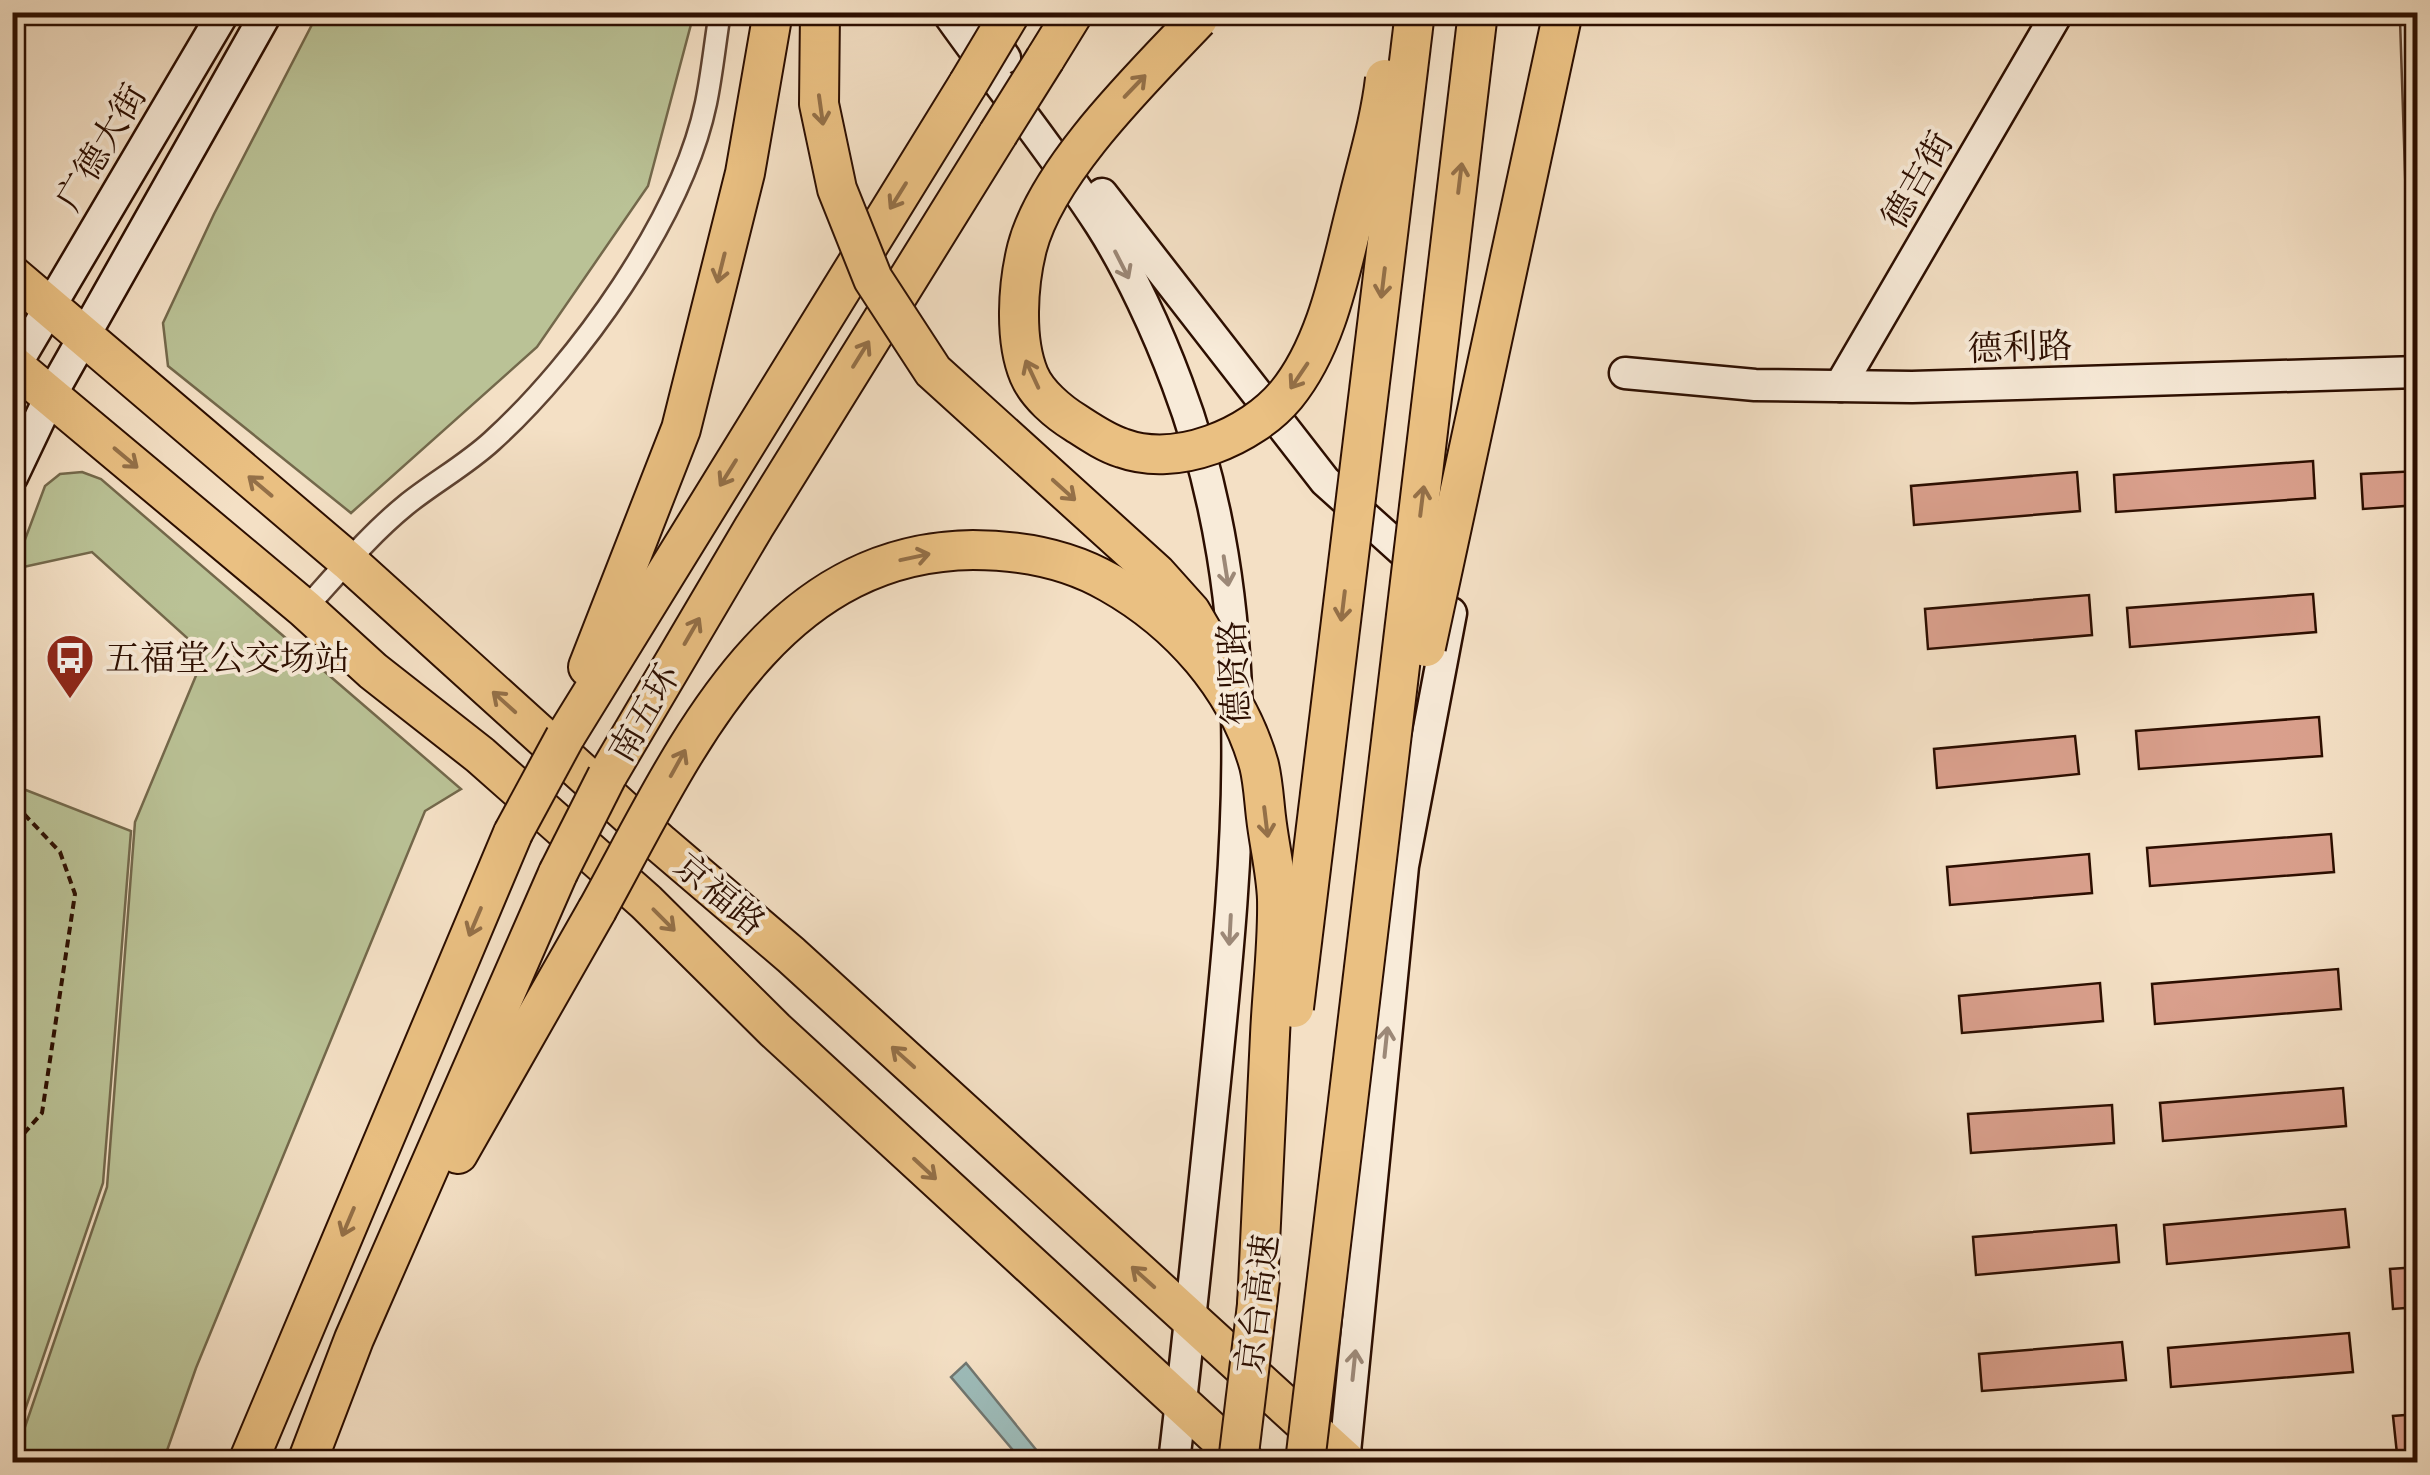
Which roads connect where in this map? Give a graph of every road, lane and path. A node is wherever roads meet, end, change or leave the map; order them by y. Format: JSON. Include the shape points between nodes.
{"nodes":[{"id":1,"x":224,"y":12,"type":"edge"},
{"id":2,"x":267,"y":12,"type":"edge"},
{"id":3,"x":720,"y":12,"type":"edge"},
{"id":4,"x":772,"y":12,"type":"edge"},
{"id":5,"x":820,"y":12,"type":"edge"},
{"id":6,"x":946,"y":12,"type":"edge"},
{"id":7,"x":973,"y":12,"type":"edge"},
{"id":8,"x":1011,"y":12,"type":"edge"},
{"id":9,"x":1074,"y":12,"type":"edge"},
{"id":10,"x":1394,"y":12,"type":"edge"},
{"id":11,"x":1416,"y":12,"type":"edge"},
{"id":12,"x":1478,"y":12,"type":"edge"},
{"id":13,"x":1562,"y":12,"type":"edge"},
{"id":14,"x":1574,"y":12,"type":"edge"},
{"id":15,"x":2058,"y":12,"type":"edge"},
{"id":16,"x":2411,"y":12,"type":"edge"},
{"id":17,"x":1202,"y":16,"type":"edge"},
{"id":18,"x":2418,"y":224,"type":"edge"},
{"id":19,"x":12,"y":275,"type":"edge"},
{"id":20,"x":50,"y":307,"type":"junction"},
{"id":21,"x":84,"y":337,"type":"junction"},
{"id":22,"x":13,"y":367,"type":"edge"},
{"id":23,"x":1625,"y":372,"type":"dead end"},
{"id":24,"x":2418,"y":372,"type":"edge"},
{"id":25,"x":1840,"y":386,"type":"junction"},
{"id":26,"x":51,"y":395,"type":"junction"},
{"id":27,"x":12,"y":477,"type":"edge"},
{"id":28,"x":348,"y":561,"type":"junction"},
{"id":29,"x":1454,"y":597,"type":"junction"},
{"id":30,"x":305,"y":609,"type":"junction"},
{"id":31,"x":1236,"y":706,"type":"junction"},
{"id":32,"x":566,"y":738,"type":"junction"},
{"id":33,"x":12,"y":809,"type":"edge"},
{"id":34,"x":1383,"y":835,"type":"junction"},
{"id":35,"x":12,"y":1147,"type":"edge"},
{"id":36,"x":1257,"y":1306,"type":"junction"},
{"id":37,"x":1190,"y":1320,"type":"junction"},
{"id":38,"x":354,"y":1339,"type":"junction"},
{"id":39,"x":1180,"y":1406,"type":"junction"},
{"id":40,"x":248,"y":1462,"type":"edge"},
{"id":41,"x":308,"y":1462,"type":"edge"},
{"id":42,"x":1174,"y":1462,"type":"edge"},
{"id":43,"x":1238,"y":1462,"type":"edge"},
{"id":44,"x":1245,"y":1462,"type":"edge"},
{"id":45,"x":1306,"y":1462,"type":"edge"},
{"id":46,"x":1345,"y":1462,"type":"edge"}],
"edges":[{"from":1,"to":20,"type":"street","name":"广德大街"},
{"from":2,"to":21,"type":"street"},
{"from":3,"to":28,"type":"street","via":[[706,106],[675,193],[612,303],[546,386],[490,442],[404,507]]},
{"from":4,"to":32,"type":"highway","one_way":true,"via":[[745,173],[681,429]]},
{"from":5,"to":31,"type":"highway","one_way":true,"bridge":true,"via":[[818,104],[837,189],[873,279],[932,371],[1156,573],[1190,612]]},
{"from":6,"to":37,"type":"street","name":"德贤路","one_way":true,"via":[[1101,226],[1176,380],[1210,480],[1236,648],[1238,800]]},
{"from":7,"to":29,"type":"street","via":[[1122,223],[1325,481]]},
{"from":8,"to":32,"type":"highway","name":"南五环","one_way":true,"bridge":true},
{"from":38,"to":9,"type":"highway","name":"南五环","one_way":true,"bridge":true,"via":[[558,872],[608,776],[754,527]]},
{"from":10,"to":17,"type":"highway","one_way":true,"bridge":true,"via":[[1382,107],[1308,362],[1284,397],[1220,442],[1156,453],[1124,449],[1057,411],[1029,376],[1020,336],[1028,246],[1054,188],[1116,105]]},
{"from":11,"to":36,"type":"highway","name":"京台高速","one_way":true,"bridge":true},
{"from":34,"to":12,"type":"highway","one_way":true,"bridge":true},
{"from":13,"to":34,"type":"highway","bridge":true},
{"from":14,"to":29,"type":"street","via":[[1512,288]]},
{"from":15,"to":25,"type":"street","name":"德吉街"},
{"from":16,"to":18,"type":"street"},
{"from":19,"to":20,"type":"highway","name":"京福路"},
{"from":20,"to":21,"type":"highway","name":"京福路"},
{"from":20,"to":22,"type":"street","name":"广德大街"},
{"from":21,"to":26,"type":"street"},
{"from":28,"to":21,"type":"highway","name":"京福路","one_way":true},
{"from":22,"to":26,"type":"highway","name":"京福路"},
{"from":23,"to":25,"type":"street","name":"德利路"},
{"from":24,"to":25,"type":"street","name":"德利路"},
{"from":26,"to":27,"type":"street"},
{"from":26,"to":30,"type":"highway","name":"京福路","one_way":true},
{"from":28,"to":30,"type":"street"},
{"from":37,"to":28,"type":"highway","name":"京福路","one_way":true},
{"from":46,"to":29,"type":"street","one_way":true,"via":[[1403,866]]},
{"from":30,"to":39,"type":"highway","name":"京福路","one_way":true,"via":[[646,902]]},
{"from":31,"to":36,"type":"highway","one_way":true,"bridge":true,"via":[[1259,766],[1276,898]]},
{"from":38,"to":31,"type":"highway","one_way":true,"bridge":true,"via":[[702,720],[743,665],[824,595],[905,558],[948,550],[1037,556],[1089,571],[1132,595],[1202,659]]},
{"from":32,"to":40,"type":"highway","name":"南五环","one_way":true,"bridge":true,"via":[[513,833]]},
{"from":33,"to":35,"type":"path","via":[[60,852],[76,894],[42,1113]]},
{"from":34,"to":45,"type":"highway","name":"京台高速","bridge":true},
{"from":36,"to":43,"type":"highway","name":"京台高速","bridge":true},
{"from":37,"to":39,"type":"street","name":"德贤路"},
{"from":37,"to":46,"type":"highway","name":"京福路"},
{"from":38,"to":41,"type":"highway","name":"南五环"},
{"from":39,"to":42,"type":"street","name":"德贤路"},
{"from":39,"to":44,"type":"highway","name":"京福路"}]}
